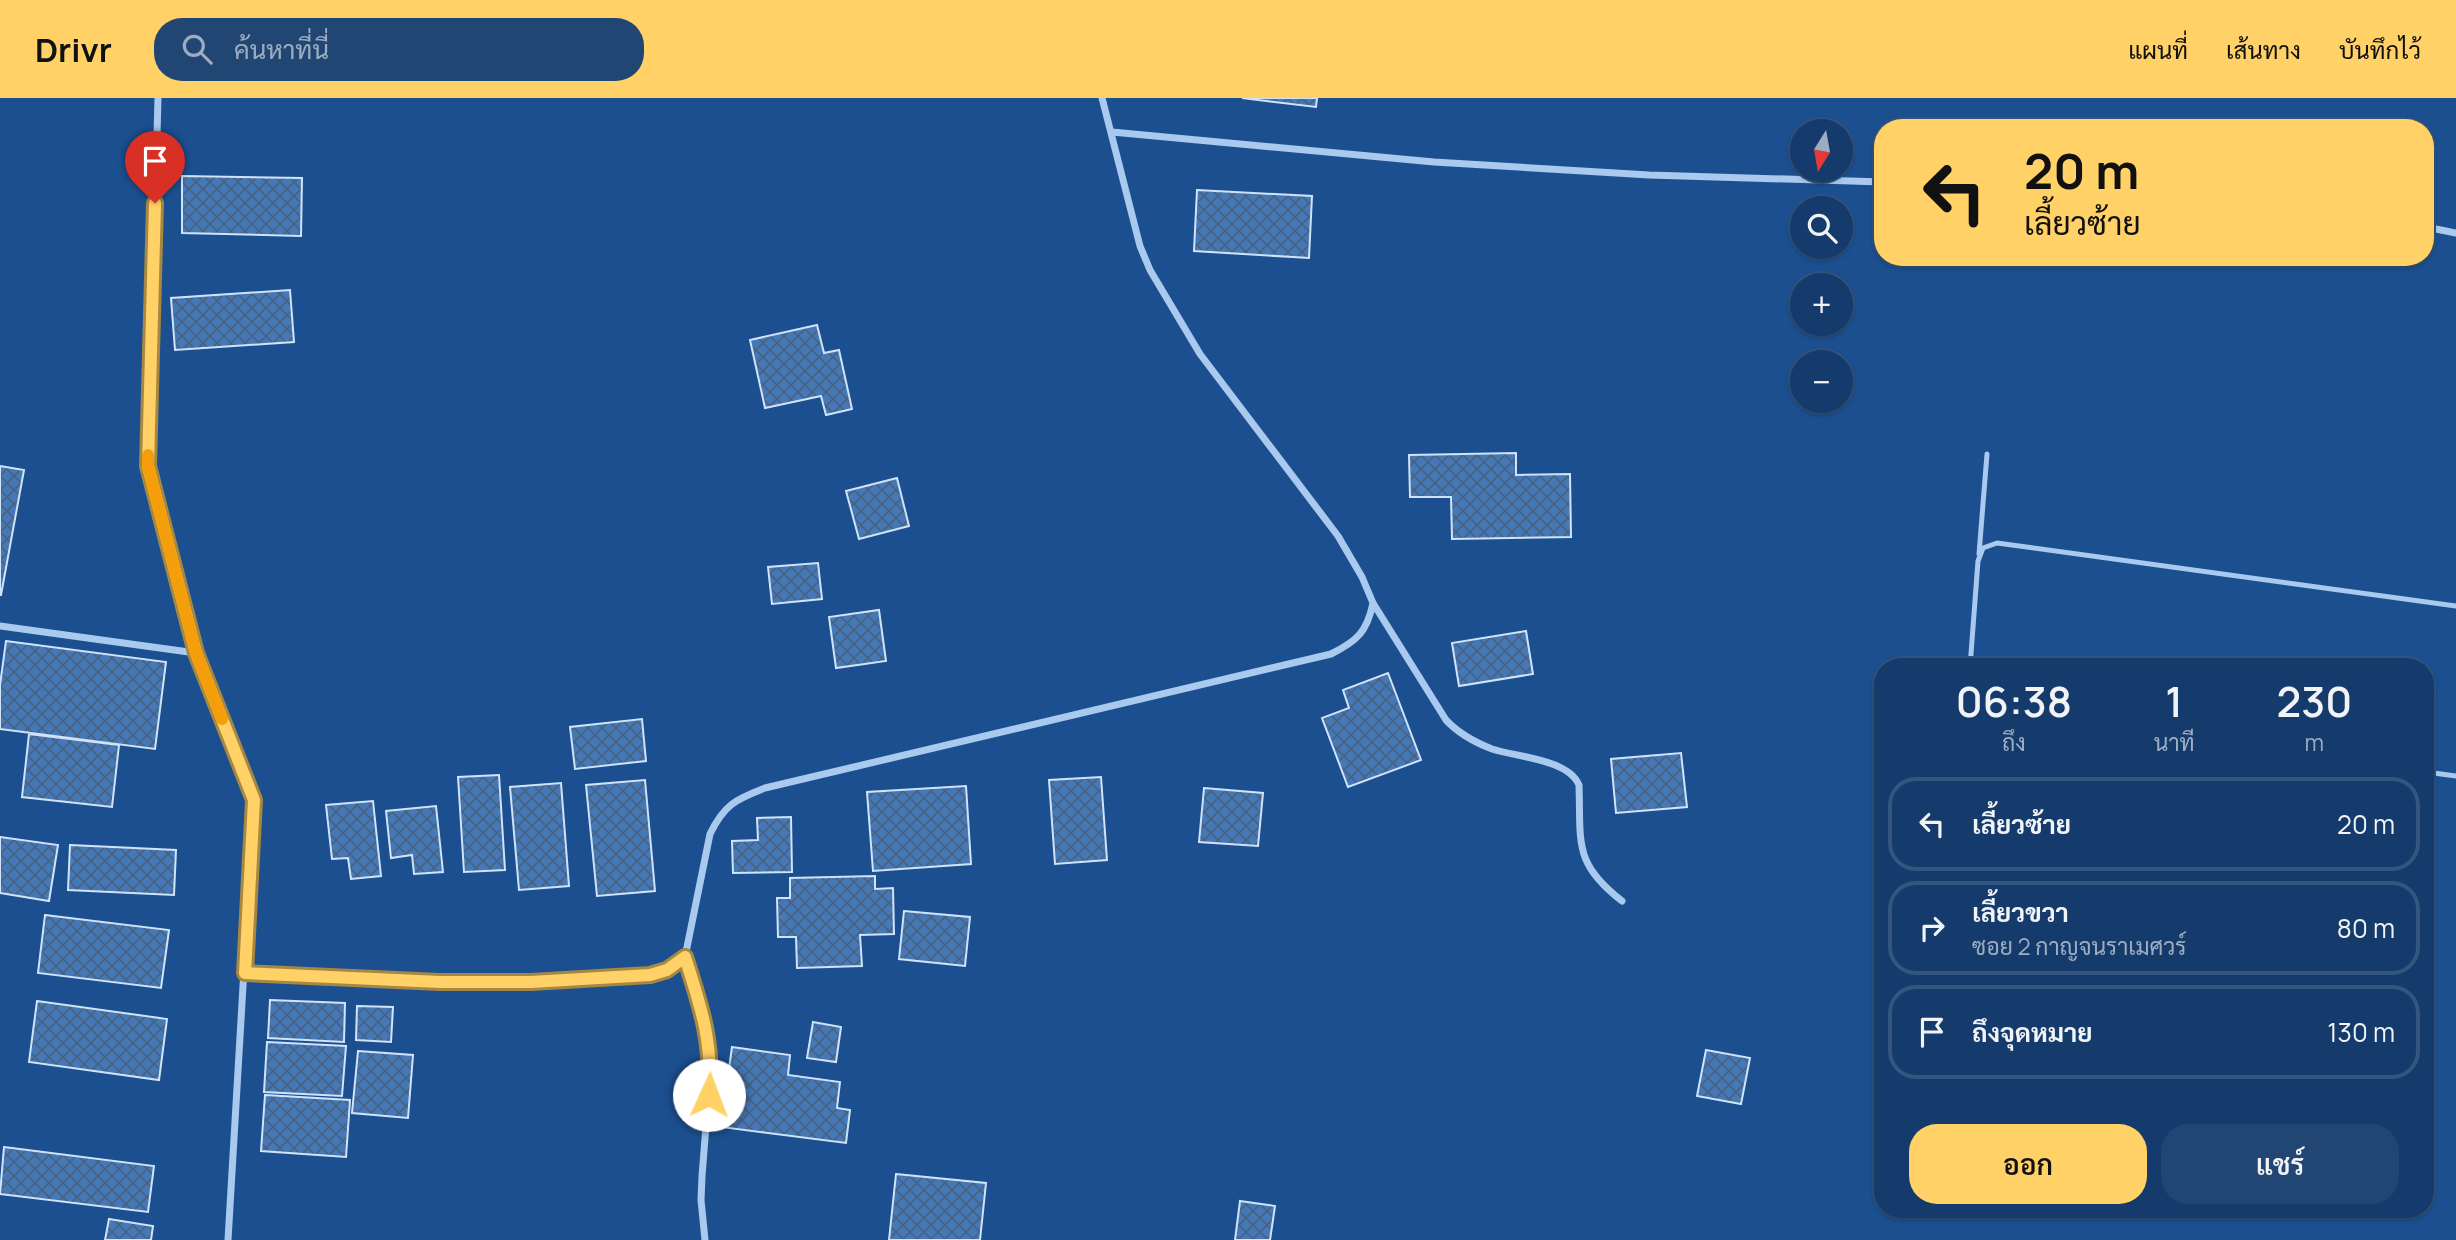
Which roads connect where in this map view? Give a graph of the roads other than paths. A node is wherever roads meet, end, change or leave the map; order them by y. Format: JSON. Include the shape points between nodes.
{"nodes":[{"id":1,"x":158,"y":98,"type":"edge"},
{"id":2,"x":1102,"y":98,"type":"edge"},
{"id":3,"x":1112,"y":132,"type":"junction"},
{"id":4,"x":1874,"y":182,"type":"edge"},
{"id":5,"x":2434,"y":229,"type":"edge"},
{"id":6,"x":2456,"y":233,"type":"edge"},
{"id":7,"x":1987,"y":454,"type":"dead end"},
{"id":8,"x":1978,"y":561,"type":"junction"},
{"id":9,"x":1373,"y":603,"type":"junction"},
{"id":10,"x":2456,"y":606,"type":"edge"},
{"id":11,"x":0,"y":626,"type":"edge"},
{"id":12,"x":196,"y":653,"type":"junction"},
{"id":13,"x":1971,"y":658,"type":"edge"},
{"id":14,"x":2434,"y":773,"type":"edge"},
{"id":15,"x":2456,"y":776,"type":"edge"},
{"id":16,"x":1622,"y":901,"type":"dead end"},
{"id":17,"x":685,"y":957,"type":"junction"},
{"id":18,"x":245,"y":973,"type":"junction"},
{"id":19,"x":228,"y":1240,"type":"edge"},
{"id":20,"x":705,"y":1240,"type":"edge"}],
"edges":[{"from":1,"to":12,"type":"street","via":[[148,466]]},
{"from":2,"to":3,"type":"street"},
{"from":3,"to":4,"type":"street","via":[[1448,163]]},
{"from":3,"to":9,"type":"street","via":[[1140,247],[1150,270],[1200,354],[1338,537]]},
{"from":5,"to":6,"type":"street"},
{"from":7,"to":8,"type":"lane"},
{"from":8,"to":10,"type":"lane","via":[[1983,548],[1997,543]]},
{"from":8,"to":13,"type":"lane"},
{"from":9,"to":16,"type":"street","via":[[1457,732],[1492,749],[1554,765],[1576,778],[1582,854],[1604,887]]},
{"from":9,"to":17,"type":"street","via":[[1369,624],[1332,654],[765,788],[740,798],[718,817],[710,834]]},
{"from":11,"to":12,"type":"street"},
{"from":12,"to":18,"type":"street","via":[[254,800]]},
{"from":14,"to":15,"type":"lane"},
{"from":17,"to":18,"type":"street","via":[[650,975],[531,982]]},
{"from":17,"to":20,"type":"street","via":[[708,1030],[711,1063],[701,1200]]},
{"from":18,"to":19,"type":"street"}]}
